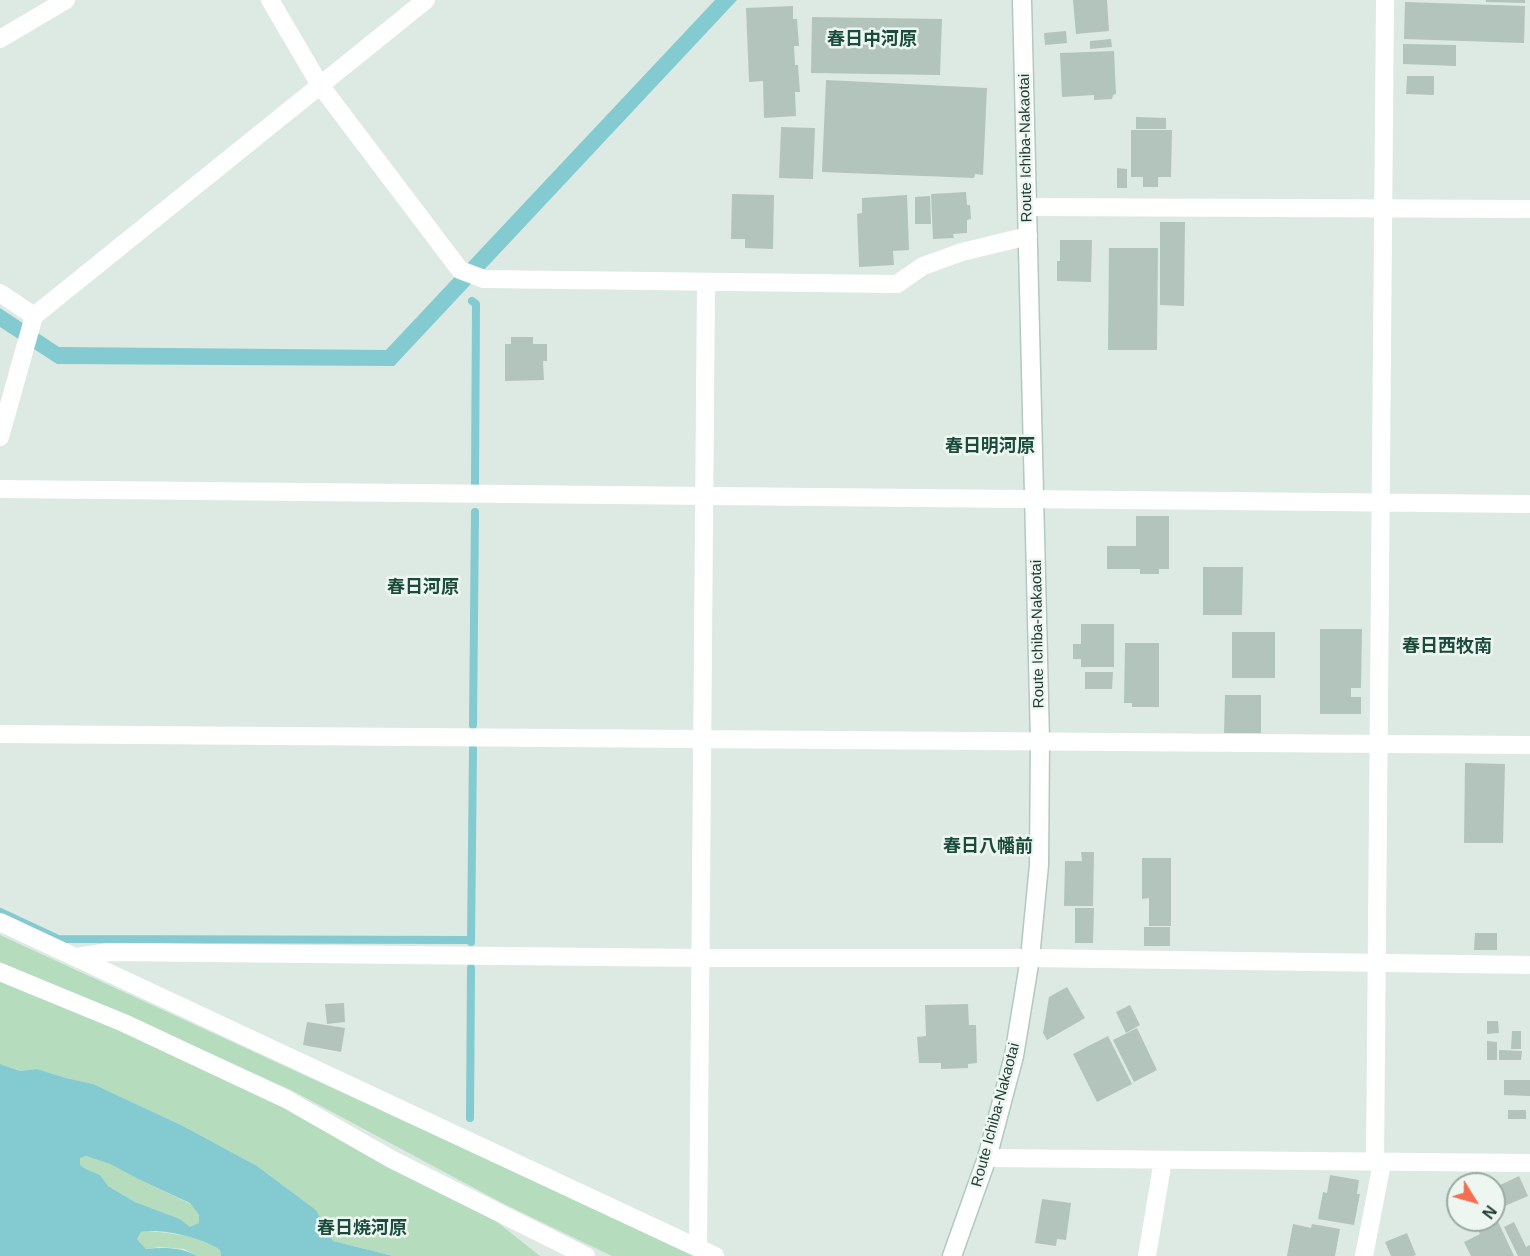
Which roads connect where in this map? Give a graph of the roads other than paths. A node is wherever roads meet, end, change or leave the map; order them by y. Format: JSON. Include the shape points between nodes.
{"nodes":[{"id":1,"x":66,"y":0,"type":"edge"},
{"id":2,"x":270,"y":0,"type":"edge"},
{"id":3,"x":426,"y":0,"type":"edge"},
{"id":4,"x":1022,"y":0,"type":"edge"},
{"id":5,"x":1385,"y":0,"type":"edge"},
{"id":6,"x":0,"y":39,"type":"edge"},
{"id":7,"x":320,"y":85,"type":"junction"},
{"id":8,"x":1027,"y":207,"type":"junction"},
{"id":9,"x":1383,"y":208,"type":"junction"},
{"id":10,"x":1530,"y":209,"type":"edge"},
{"id":11,"x":1028,"y":237,"type":"junction"},
{"id":12,"x":706,"y":282,"type":"junction"},
{"id":13,"x":0,"y":293,"type":"edge"},
{"id":14,"x":33,"y":321,"type":"junction"},
{"id":15,"x":0,"y":437,"type":"edge"},
{"id":16,"x":0,"y":489,"type":"edge"},
{"id":17,"x":704,"y":496,"type":"junction"},
{"id":18,"x":1034,"y":500,"type":"junction"},
{"id":19,"x":1381,"y":502,"type":"junction"},
{"id":20,"x":1530,"y":504,"type":"edge"},
{"id":21,"x":0,"y":734,"type":"edge"},
{"id":22,"x":702,"y":739,"type":"junction"},
{"id":23,"x":1040,"y":741,"type":"junction"},
{"id":24,"x":1379,"y":743,"type":"junction"},
{"id":25,"x":1530,"y":745,"type":"edge"},
{"id":26,"x":0,"y":922,"type":"edge"},
{"id":27,"x":76,"y":957,"type":"junction"},
{"id":28,"x":700,"y":958,"type":"junction"},
{"id":29,"x":1030,"y":958,"type":"junction"},
{"id":30,"x":1377,"y":963,"type":"junction"},
{"id":31,"x":1530,"y":965,"type":"edge"},
{"id":32,"x":0,"y":972,"type":"edge"},
{"id":33,"x":987,"y":1158,"type":"junction"},
{"id":34,"x":1163,"y":1160,"type":"junction"},
{"id":35,"x":1379,"y":1163,"type":"junction"},
{"id":36,"x":1530,"y":1163,"type":"edge"},
{"id":37,"x":698,"y":1248,"type":"junction"},
{"id":38,"x":586,"y":1256,"type":"edge"},
{"id":39,"x":715,"y":1256,"type":"edge"},
{"id":40,"x":952,"y":1256,"type":"edge"},
{"id":41,"x":1147,"y":1256,"type":"edge"},
{"id":42,"x":1364,"y":1256,"type":"edge"}],
"edges":[{"from":1,"to":6,"type":"street"},
{"from":2,"to":7,"type":"street"},
{"from":3,"to":7,"type":"street"},
{"from":4,"to":8,"type":"street","name":"Route Ichiba-Nakaotai"},
{"from":5,"to":9,"type":"street"},
{"from":7,"to":12,"type":"street","via":[[460,270],[484,279]]},
{"from":7,"to":14,"type":"street"},
{"from":8,"to":9,"type":"street"},
{"from":8,"to":11,"type":"street","name":"Route Ichiba-Nakaotai"},
{"from":9,"to":10,"type":"street"},
{"from":9,"to":19,"type":"street"},
{"from":11,"to":12,"type":"street","via":[[923,266],[897,284]]},
{"from":11,"to":18,"type":"street","name":"Route Ichiba-Nakaotai"},
{"from":12,"to":17,"type":"street"},
{"from":13,"to":14,"type":"street"},
{"from":14,"to":15,"type":"street"},
{"from":16,"to":17,"type":"street"},
{"from":17,"to":18,"type":"street"},
{"from":17,"to":22,"type":"street"},
{"from":18,"to":19,"type":"street"},
{"from":18,"to":23,"type":"street","name":"Route Ichiba-Nakaotai"},
{"from":19,"to":20,"type":"street"},
{"from":19,"to":24,"type":"street"},
{"from":21,"to":22,"type":"street"},
{"from":22,"to":23,"type":"street"},
{"from":22,"to":28,"type":"street"},
{"from":23,"to":24,"type":"street"},
{"from":23,"to":29,"type":"street","name":"Route Ichiba-Nakaotai","via":[[1039,865]]},
{"from":24,"to":25,"type":"street"},
{"from":24,"to":30,"type":"street"},
{"from":26,"to":27,"type":"street"},
{"from":27,"to":28,"type":"street","via":[[109,952]]},
{"from":27,"to":37,"type":"street"},
{"from":28,"to":29,"type":"street"},
{"from":28,"to":37,"type":"street"},
{"from":29,"to":30,"type":"street"},
{"from":29,"to":33,"type":"street","name":"Route Ichiba-Nakaotai","via":[[1014,1056]]},
{"from":30,"to":31,"type":"street"},
{"from":30,"to":35,"type":"street"},
{"from":32,"to":38,"type":"street","via":[[124,1023],[286,1099],[392,1159]]},
{"from":33,"to":34,"type":"street"},
{"from":33,"to":40,"type":"street","name":"Route Ichiba-Nakaotai"},
{"from":34,"to":35,"type":"street"},
{"from":34,"to":41,"type":"street"},
{"from":35,"to":36,"type":"street"},
{"from":35,"to":42,"type":"street"},
{"from":37,"to":39,"type":"street"}]}
